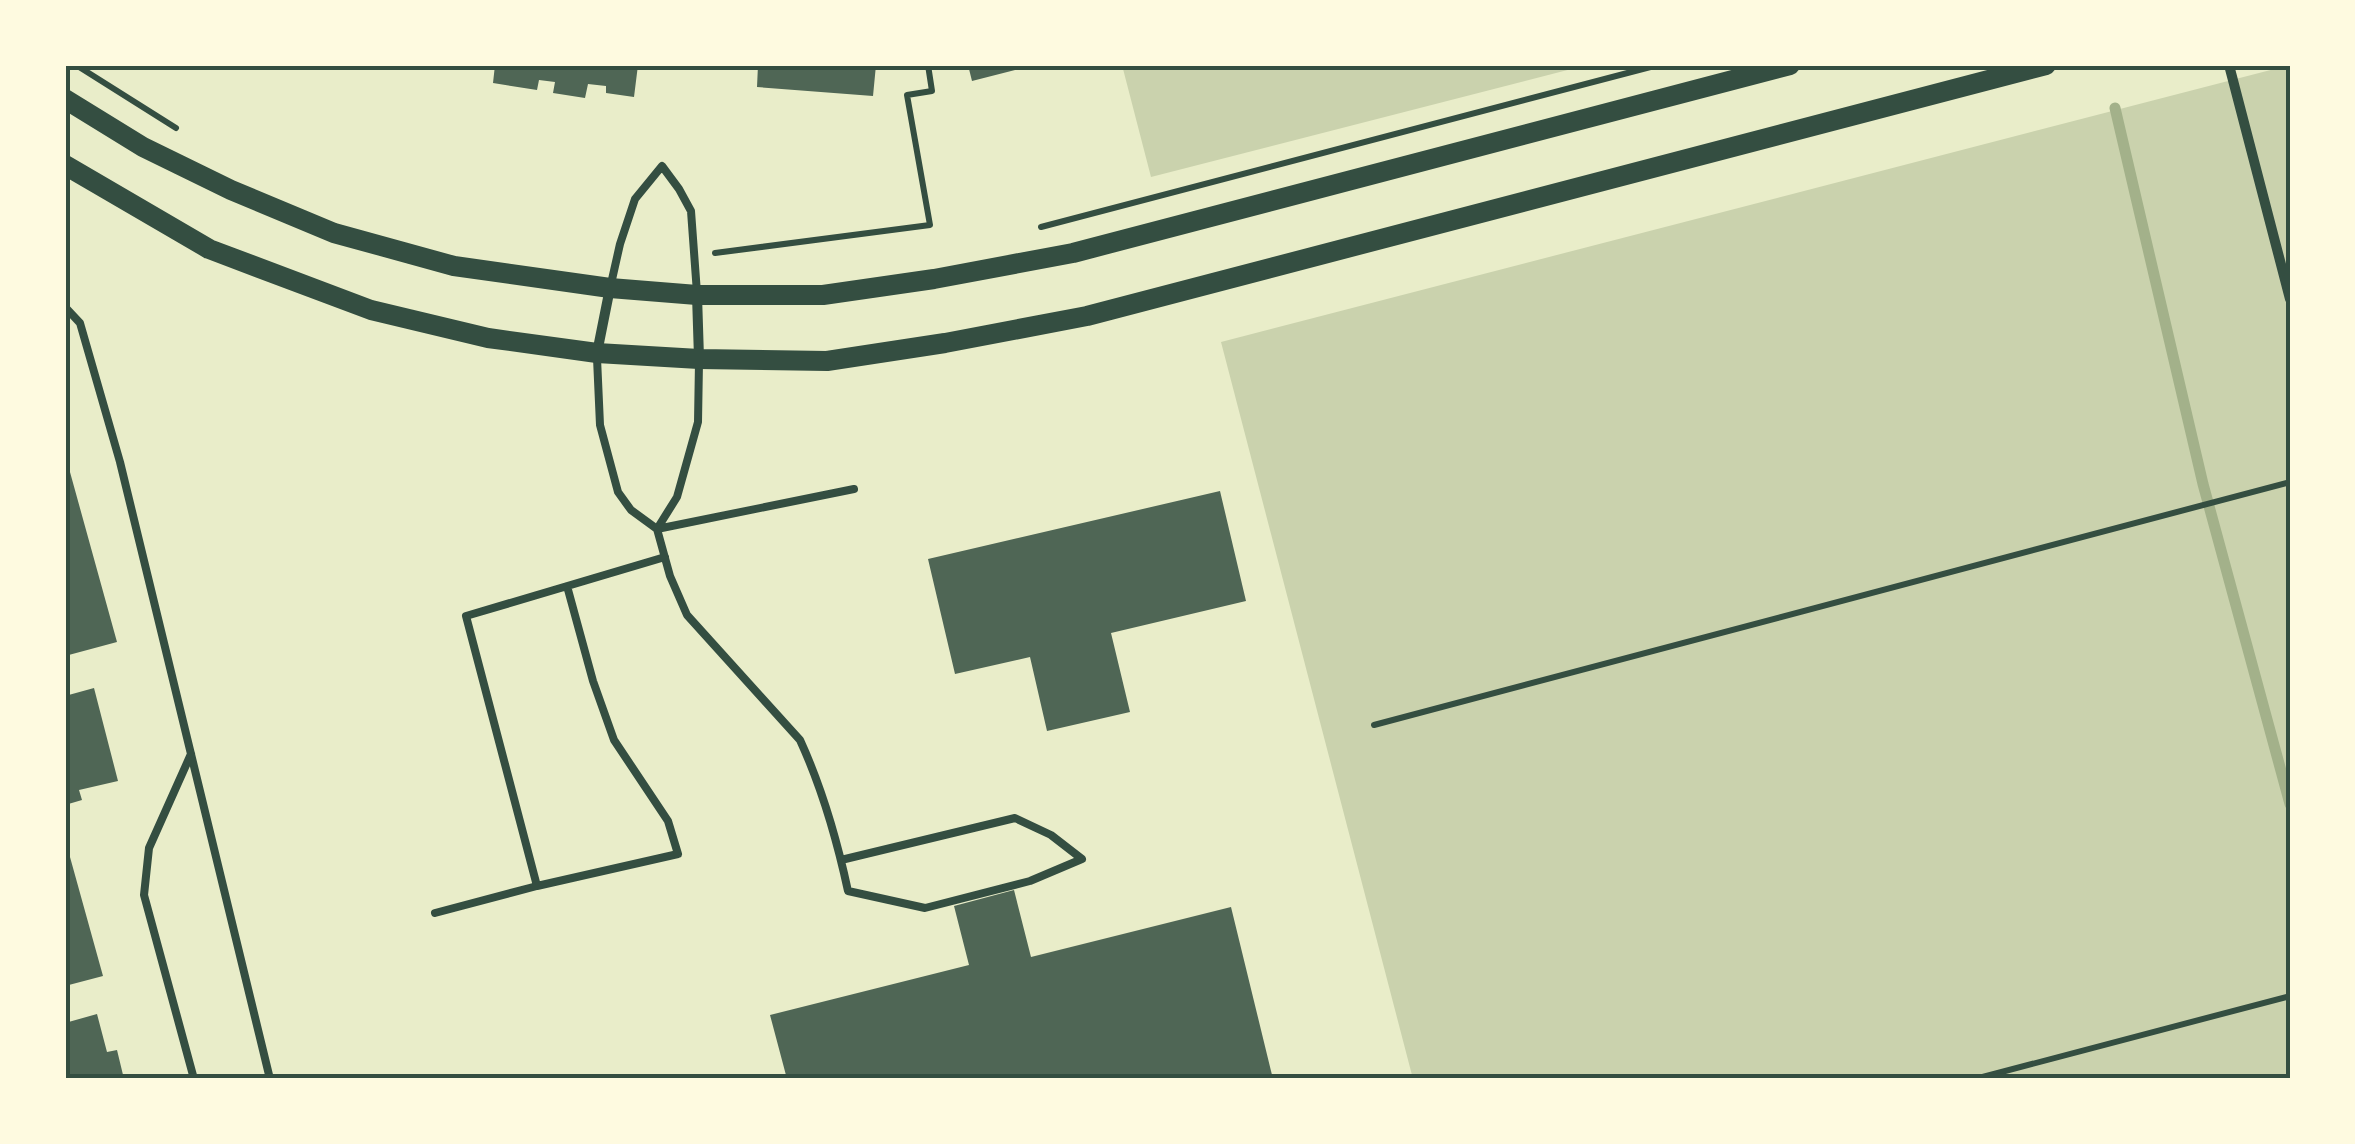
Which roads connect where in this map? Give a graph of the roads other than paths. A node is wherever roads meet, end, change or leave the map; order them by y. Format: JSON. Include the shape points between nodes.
{"nodes":[{"id":1,"x":1790,"y":65,"type":"edge"},
{"id":2,"x":2046,"y":65,"type":"edge"},
{"id":3,"x":2229,"y":65,"type":"edge"},
{"id":4,"x":65,"y":100,"type":"edge"},
{"id":5,"x":65,"y":165,"type":"edge"},
{"id":6,"x":610,"y":288,"type":"junction"},
{"id":7,"x":697,"y":294,"type":"junction"},
{"id":8,"x":2290,"y":299,"type":"edge"},
{"id":9,"x":65,"y":308,"type":"edge"},
{"id":10,"x":597,"y":353,"type":"junction"},
{"id":11,"x":700,"y":359,"type":"junction"},
{"id":12,"x":854,"y":489,"type":"dead end"},
{"id":13,"x":657,"y":530,"type":"junction"},
{"id":14,"x":664,"y":557,"type":"junction"},
{"id":15,"x":567,"y":586,"type":"junction"},
{"id":16,"x":191,"y":754,"type":"junction"},
{"id":17,"x":841,"y":860,"type":"junction"},
{"id":18,"x":537,"y":886,"type":"junction"},
{"id":19,"x":435,"y":913,"type":"dead end"},
{"id":20,"x":194,"y":1079,"type":"edge"},
{"id":21,"x":270,"y":1079,"type":"edge"}],
"edges":[{"from":1,"to":7,"type":"main road","via":[[1073,253],[823,295]]},
{"from":2,"to":11,"type":"main road","via":[[1087,316],[828,360]]},
{"from":3,"to":8,"type":"street"},
{"from":4,"to":6,"type":"main road","via":[[144,147],[334,233],[454,266]]},
{"from":5,"to":10,"type":"main road","via":[[209,249],[371,310],[488,338]]},
{"from":6,"to":7,"type":"main road"},
{"from":6,"to":7,"type":"lane","via":[[634,200],[662,166],[691,211]]},
{"from":6,"to":10,"type":"street"},
{"from":7,"to":11,"type":"street"},
{"from":9,"to":16,"type":"lane","via":[[80,323],[120,462]]},
{"from":10,"to":11,"type":"main road"},
{"from":10,"to":13,"type":"lane","via":[[600,425],[618,492]]},
{"from":11,"to":13,"type":"lane","via":[[698,422],[677,497]]},
{"from":12,"to":13,"type":"lane"},
{"from":13,"to":14,"type":"lane"},
{"from":14,"to":15,"type":"lane"},
{"from":14,"to":17,"type":"lane","via":[[686,615],[800,740]]},
{"from":15,"to":18,"type":"lane","via":[[466,616]]},
{"from":15,"to":18,"type":"lane","via":[[614,740],[668,821],[678,854]]},
{"from":16,"to":20,"type":"lane","via":[[149,848],[144,895]]},
{"from":16,"to":21,"type":"lane"},
{"from":17,"to":17,"type":"lane","via":[[1016,818],[1082,859],[1030,881],[926,908],[848,891]]},
{"from":18,"to":19,"type":"lane"}]}
